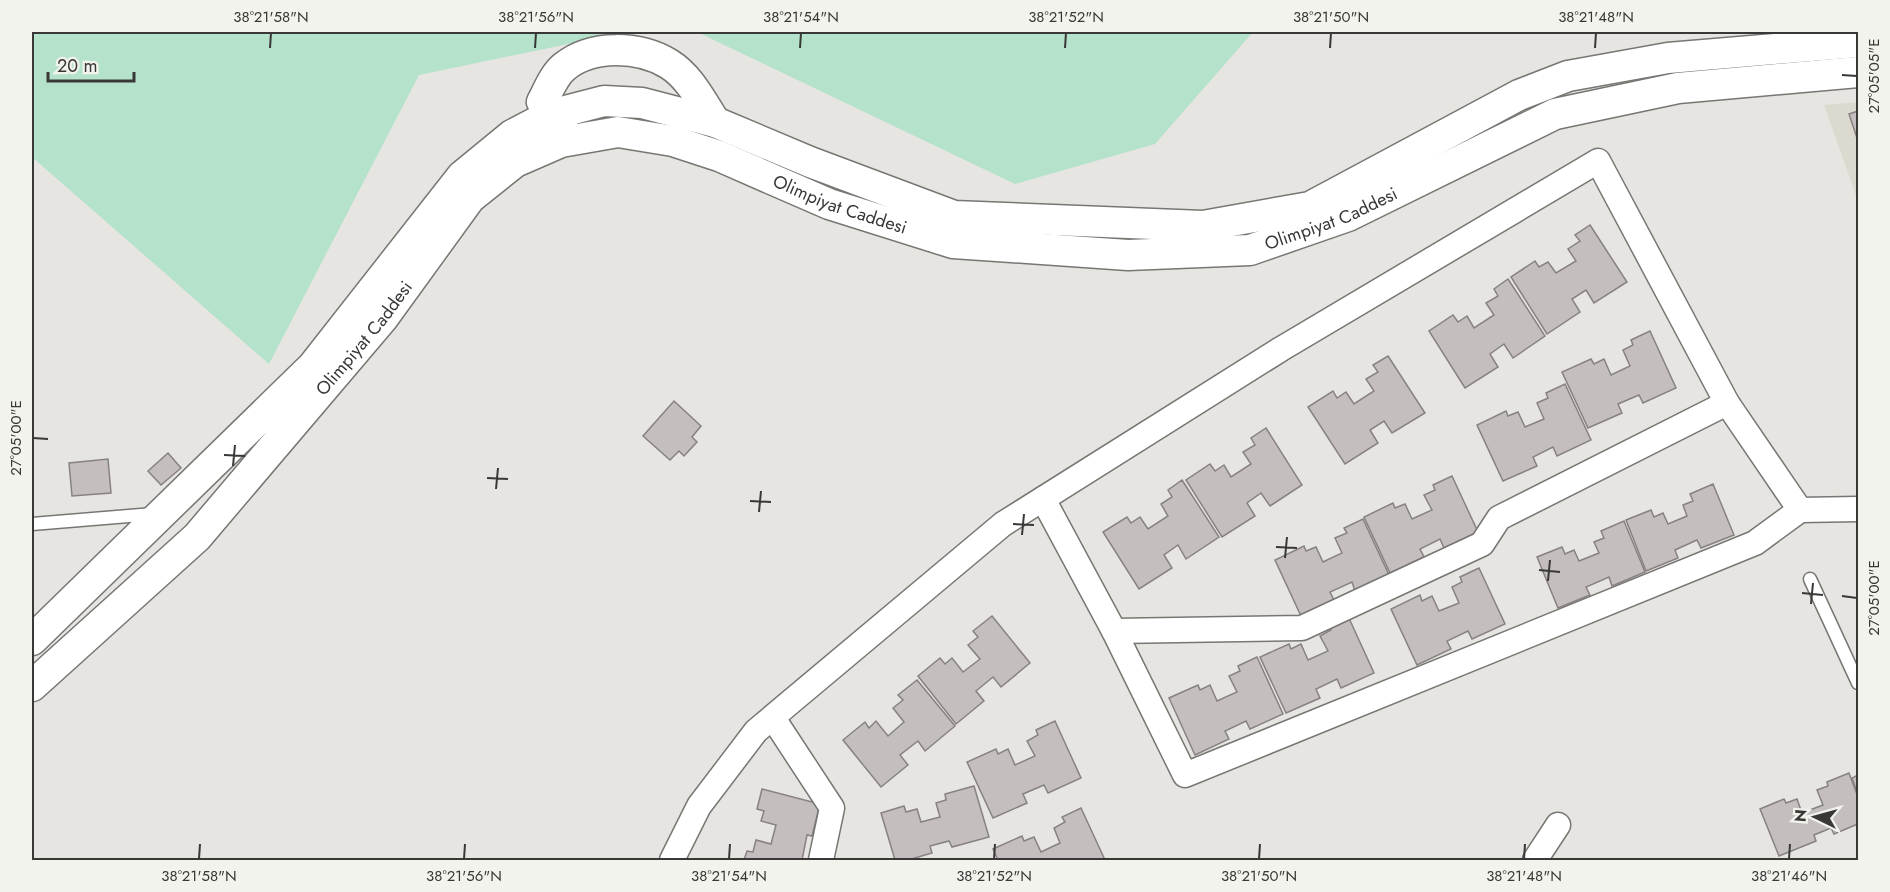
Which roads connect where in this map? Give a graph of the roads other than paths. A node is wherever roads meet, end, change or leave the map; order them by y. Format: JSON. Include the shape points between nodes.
{"nodes":[{"id":1,"x":1858,"y":42,"type":"edge"},
{"id":2,"x":1858,"y":72,"type":"edge"},
{"id":3,"x":550,"y":115,"type":"junction"},
{"id":4,"x":715,"y":122,"type":"junction"},
{"id":5,"x":618,"y":132,"type":"junction"},
{"id":6,"x":1727,"y":403,"type":"junction"},
{"id":7,"x":1043,"y":499,"type":"junction"},
{"id":8,"x":1858,"y":509,"type":"edge"},
{"id":9,"x":1800,"y":510,"type":"junction"},
{"id":10,"x":165,"y":513,"type":"junction"},
{"id":11,"x":32,"y":524,"type":"edge"},
{"id":12,"x":1810,"y":579,"type":"dead end"},
{"id":13,"x":1114,"y":631,"type":"junction"},
{"id":14,"x":32,"y":640,"type":"edge"},
{"id":15,"x":1858,"y":683,"type":"edge"},
{"id":16,"x":32,"y":686,"type":"edge"},
{"id":17,"x":773,"y":718,"type":"junction"},
{"id":18,"x":1558,"y":825,"type":"dead end"},
{"id":19,"x":672,"y":861,"type":"edge"},
{"id":20,"x":821,"y":861,"type":"edge"},
{"id":21,"x":1535,"y":861,"type":"edge"}],
"edges":[{"from":1,"to":4,"type":"street","name":"Olimpiyat Caddesi","via":[[1668,57],[1568,76],[1519,95],[1310,207],[1203,226],[954,216]]},
{"from":2,"to":5,"type":"street","name":"Olimpiyat Caddesi","via":[[1678,88],[1555,114],[1348,216],[1250,250],[1128,255],[953,243],[829,204],[685,144]]},
{"from":3,"to":4,"type":"street","name":"Olimpiyat Caddesi","via":[[604,101],[642,103]]},
{"from":3,"to":4,"type":"street","via":[[542,102],[563,67],[587,54],[617,49],[670,64],[690,84]]},
{"from":3,"to":5,"type":"street","via":[[577,131]]},
{"from":3,"to":10,"type":"street","name":"Olimpiyat Caddesi","via":[[512,135],[462,176],[313,366]]},
{"from":5,"to":16,"type":"street","name":"Olimpiyat Caddesi","via":[[561,142],[514,162],[470,198],[383,318],[197,537]]},
{"from":6,"to":7,"type":"street","via":[[1598,161],[1281,349]]},
{"from":6,"to":9,"type":"street"},
{"from":6,"to":13,"type":"street","via":[[1499,518],[1482,544],[1302,628]]},
{"from":7,"to":13,"type":"street"},
{"from":7,"to":17,"type":"street","via":[[1003,524]]},
{"from":8,"to":9,"type":"street"},
{"from":9,"to":13,"type":"street","via":[[1755,543],[1185,776]]},
{"from":10,"to":11,"type":"lane"},
{"from":10,"to":14,"type":"street","name":"Olimpiyat Caddesi"},
{"from":12,"to":15,"type":"lane"},
{"from":17,"to":19,"type":"street","via":[[756,731],[699,806]]},
{"from":17,"to":20,"type":"street","via":[[832,808]]},
{"from":18,"to":21,"type":"street"}]}
